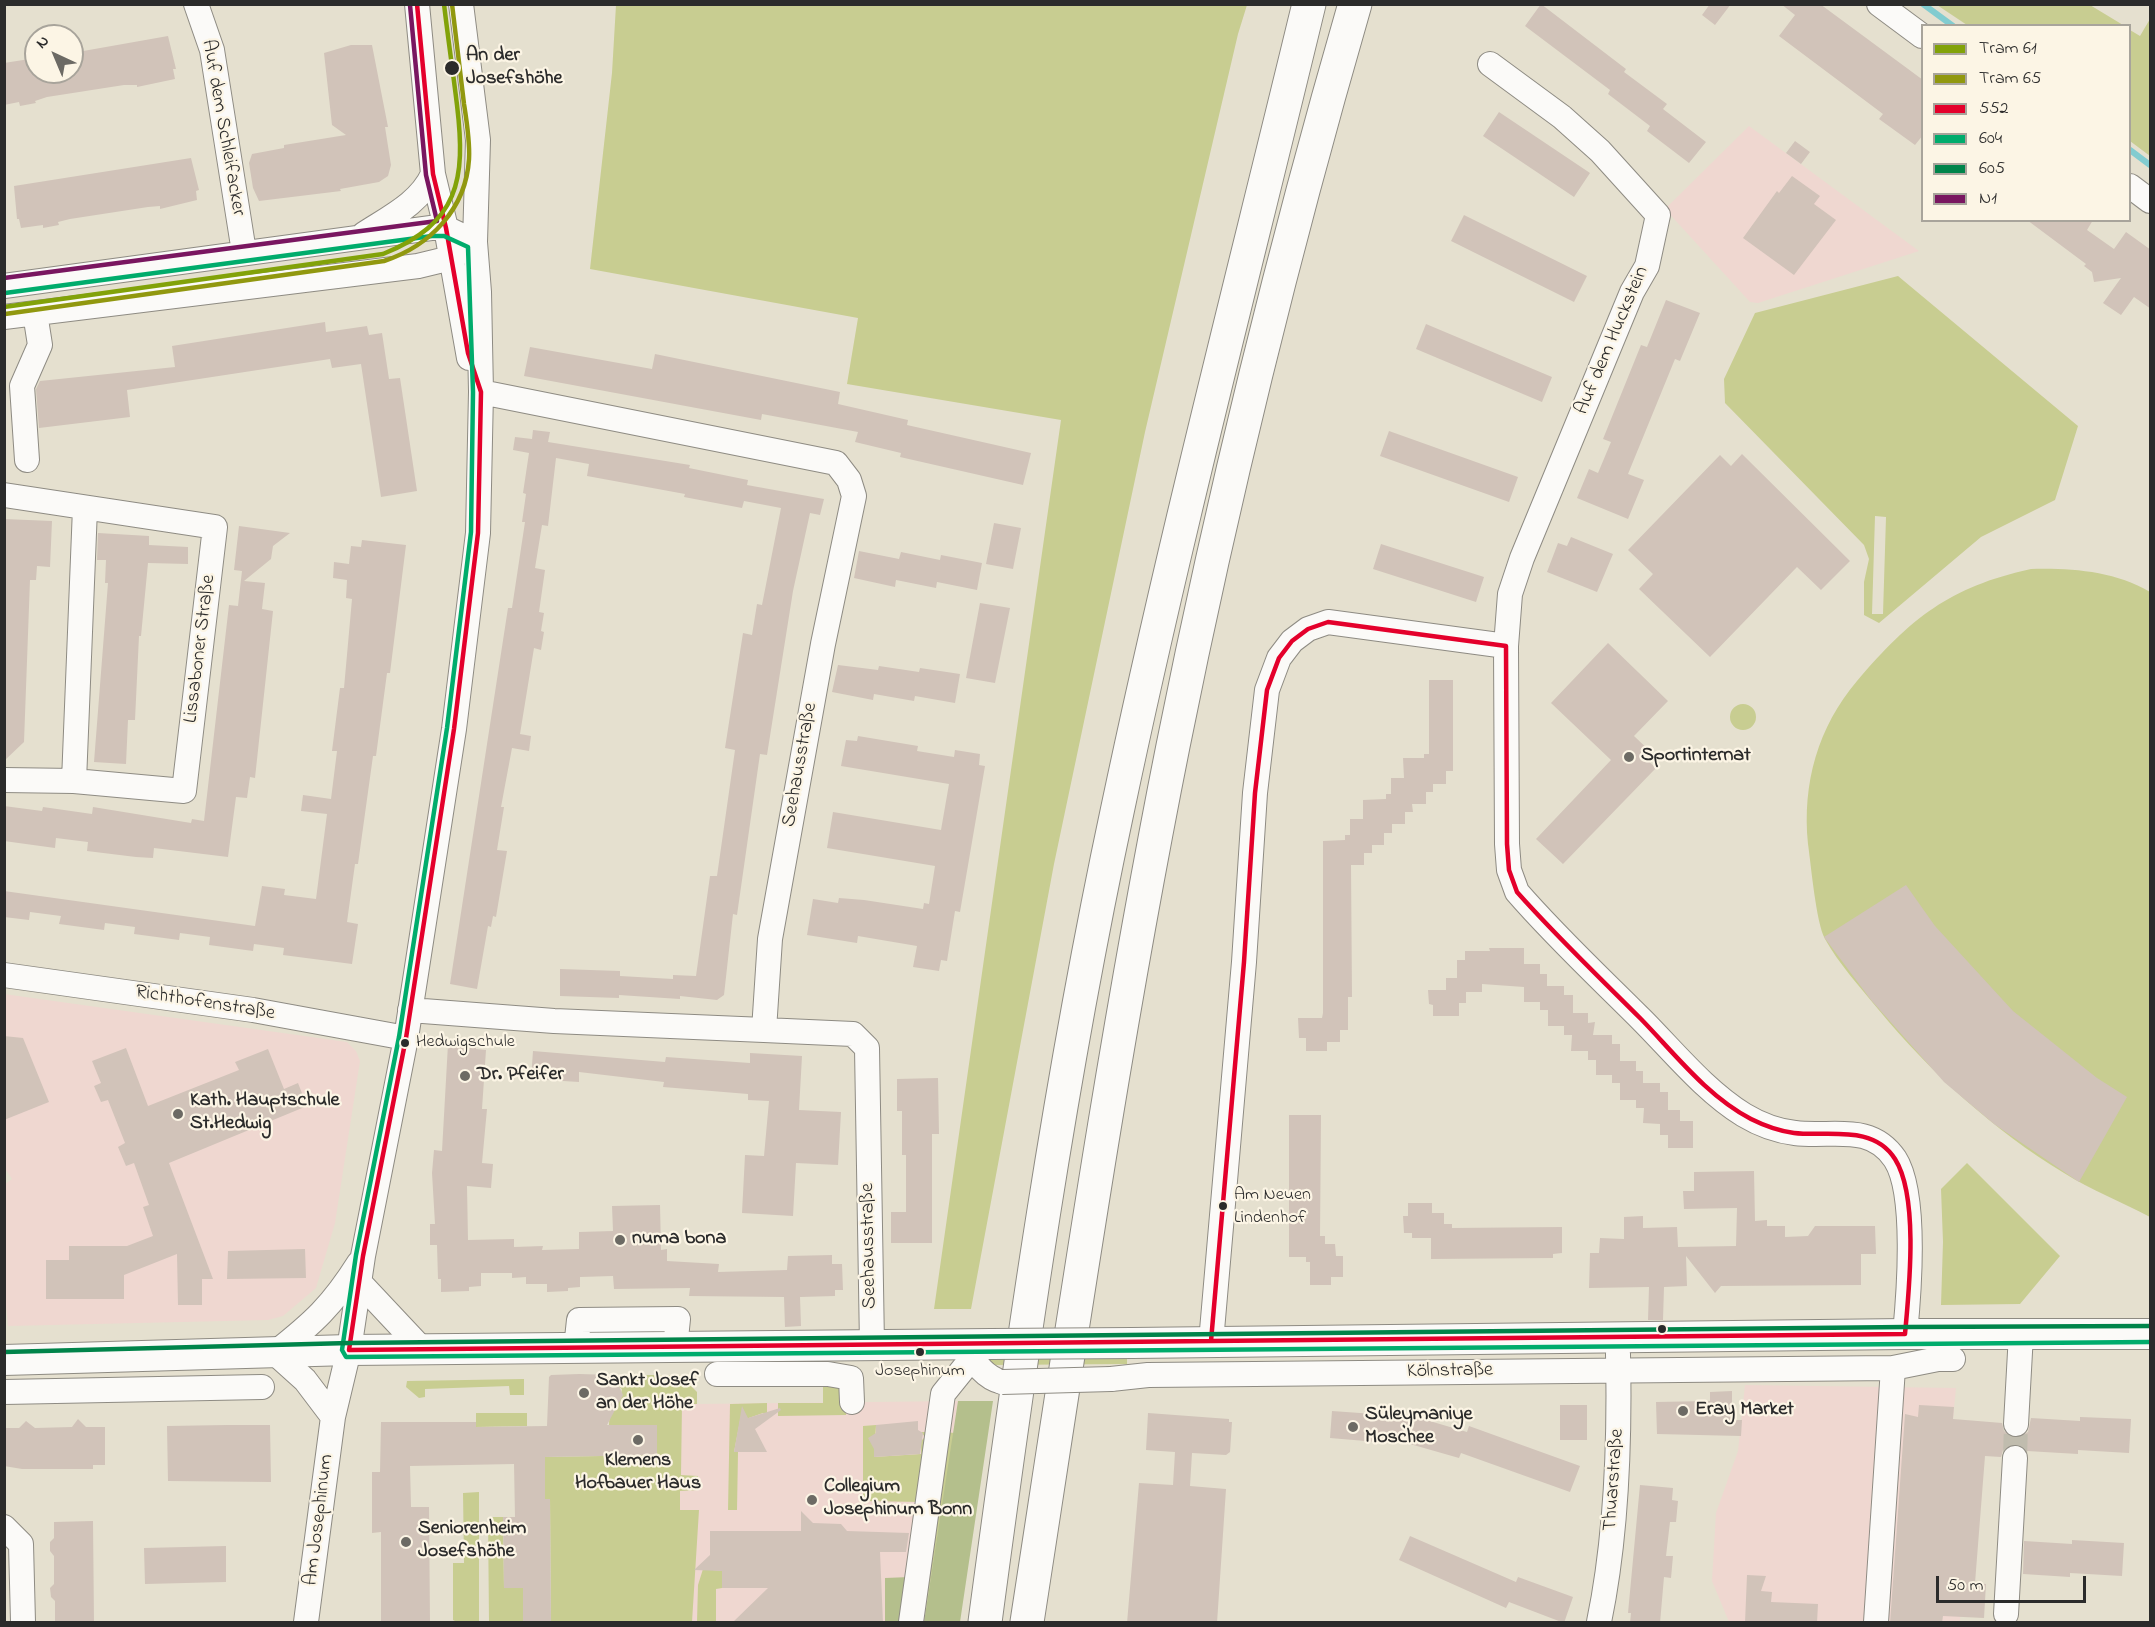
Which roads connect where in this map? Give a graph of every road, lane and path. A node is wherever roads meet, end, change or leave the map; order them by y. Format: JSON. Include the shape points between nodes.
{"nodes":[{"id":1,"x":196,"y":4,"type":"edge"},
{"id":2,"x":417,"y":4,"type":"edge"},
{"id":3,"x":461,"y":4,"type":"edge"},
{"id":4,"x":1310,"y":4,"type":"edge"},
{"id":5,"x":1355,"y":4,"type":"edge"},
{"id":6,"x":1375,"y":4,"type":"edge"},
{"id":7,"x":1878,"y":4,"type":"edge"},
{"id":8,"x":1921,"y":35,"type":"edge"},
{"id":9,"x":1490,"y":64,"type":"dead end"},
{"id":10,"x":1330,"y":89,"type":"junction"},
{"id":11,"x":433,"y":174,"type":"junction"},
{"id":12,"x":2131,"y":187,"type":"edge"},
{"id":13,"x":2151,"y":201,"type":"edge"},
{"id":14,"x":446,"y":228,"type":"junction"},
{"id":15,"x":360,"y":237,"type":"junction"},
{"id":16,"x":475,"y":242,"type":"junction"},
{"id":17,"x":244,"y":252,"type":"junction"},
{"id":18,"x":452,"y":258,"type":"junction"},
{"id":19,"x":4,"y":286,"type":"edge"},
{"id":20,"x":35,"y":313,"type":"junction"},
{"id":21,"x":4,"y":317,"type":"edge"},
{"id":22,"x":481,"y":392,"type":"junction"},
{"id":23,"x":27,"y":460,"type":"dead end"},
{"id":24,"x":4,"y":495,"type":"edge"},
{"id":25,"x":85,"y":508,"type":"junction"},
{"id":26,"x":1506,"y":646,"type":"junction"},
{"id":27,"x":4,"y":780,"type":"edge"},
{"id":28,"x":74,"y":781,"type":"junction"},
{"id":29,"x":4,"y":975,"type":"edge"},
{"id":30,"x":410,"y":1010,"type":"junction"},
{"id":31,"x":764,"y":1030,"type":"junction"},
{"id":32,"x":406,"y":1038,"type":"junction"},
{"id":33,"x":363,"y":1256,"type":"junction"},
{"id":34,"x":360,"y":1283,"type":"junction"},
{"id":35,"x":1905,"y":1334,"type":"junction"},
{"id":36,"x":2021,"y":1334,"type":"junction"},
{"id":37,"x":2151,"y":1335,"type":"edge"},
{"id":38,"x":1733,"y":1336,"type":"junction"},
{"id":39,"x":1618,"y":1337,"type":"junction"},
{"id":40,"x":1399,"y":1339,"type":"junction"},
{"id":41,"x":1294,"y":1340,"type":"junction"},
{"id":42,"x":1211,"y":1341,"type":"junction"},
{"id":43,"x":1250,"y":1341,"type":"junction"},
{"id":44,"x":1141,"y":1342,"type":"junction"},
{"id":45,"x":872,"y":1345,"type":"junction"},
{"id":46,"x":422,"y":1349,"type":"junction"},
{"id":47,"x":976,"y":1349,"type":"junction"},
{"id":48,"x":349,"y":1350,"type":"junction"},
{"id":49,"x":275,"y":1353,"type":"junction"},
{"id":50,"x":237,"y":1354,"type":"junction"},
{"id":51,"x":139,"y":1357,"type":"junction"},
{"id":52,"x":107,"y":1358,"type":"junction"},
{"id":53,"x":1953,"y":1359,"type":"dead end"},
{"id":54,"x":4,"y":1360,"type":"edge"},
{"id":55,"x":772,"y":1360,"type":"junction"},
{"id":56,"x":1893,"y":1368,"type":"junction"},
{"id":57,"x":1732,"y":1369,"type":"junction"},
{"id":58,"x":1618,"y":1370,"type":"junction"},
{"id":59,"x":1397,"y":1373,"type":"junction"},
{"id":60,"x":717,"y":1374,"type":"dead end"},
{"id":61,"x":1248,"y":1374,"type":"junction"},
{"id":62,"x":1294,"y":1374,"type":"junction"},
{"id":63,"x":1122,"y":1378,"type":"junction"},
{"id":64,"x":262,"y":1387,"type":"dead end"},
{"id":65,"x":235,"y":1388,"type":"junction"},
{"id":66,"x":109,"y":1390,"type":"junction"},
{"id":67,"x":140,"y":1390,"type":"junction"},
{"id":68,"x":4,"y":1392,"type":"edge"},
{"id":69,"x":852,"y":1402,"type":"dead end"},
{"id":70,"x":333,"y":1417,"type":"junction"},
{"id":71,"x":2016,"y":1424,"type":"tunnel mouth"},
{"id":72,"x":2015,"y":1458,"type":"tunnel mouth"},
{"id":73,"x":1052,"y":1466,"type":"junction"},
{"id":74,"x":4,"y":1527,"type":"edge"},
{"id":75,"x":2006,"y":1614,"type":"dead end"},
{"id":76,"x":23,"y":1623,"type":"edge"},
{"id":77,"x":306,"y":1623,"type":"edge"},
{"id":78,"x":911,"y":1623,"type":"edge"},
{"id":79,"x":985,"y":1623,"type":"edge"},
{"id":80,"x":1028,"y":1623,"type":"edge"},
{"id":81,"x":1043,"y":1623,"type":"edge"},
{"id":82,"x":1599,"y":1623,"type":"edge"},
{"id":83,"x":1876,"y":1623,"type":"edge"}],
"edges":[{"from":1,"to":17,"type":"street","name":"Auf dem Schleifacker","via":[[212,50]]},
{"from":2,"to":11,"type":"street"},
{"from":3,"to":16,"type":"street","via":[[478,140]]},
{"from":4,"to":79,"type":"highway","via":[[1155,638],[1116,815],[1043,1222]]},
{"from":5,"to":10,"type":"highway"},
{"from":6,"to":10,"type":"highway"},
{"from":7,"to":8,"type":"street"},
{"from":9,"to":26,"type":"street","name":"Auf dem Huckstein","via":[[1562,117],[1600,151],[1658,215],[1647,266],[1632,292],[1522,558],[1510,594]]},
{"from":10,"to":73,"type":"highway","via":[[1255,380],[1177,726],[1127,996]]},
{"from":11,"to":14,"type":"street"},
{"from":11,"to":15,"type":"street","via":[[428,186],[408,205]]},
{"from":12,"to":13,"type":"street"},
{"from":14,"to":15,"type":"street"},
{"from":14,"to":16,"type":"street"},
{"from":14,"to":18,"type":"street"},
{"from":15,"to":17,"type":"street"},
{"from":16,"to":18,"type":"street"},
{"from":16,"to":22,"type":"street"},
{"from":17,"to":19,"type":"street"},
{"from":18,"to":20,"type":"street","via":[[418,266]]},
{"from":18,"to":22,"type":"street","via":[[468,353]]},
{"from":20,"to":21,"type":"street"},
{"from":20,"to":23,"type":"street","via":[[40,345],[22,386]]},
{"from":22,"to":30,"type":"street","via":[[475,557],[457,708]]},
{"from":22,"to":31,"type":"street","name":"Seehausstraße","via":[[837,464],[849,480],[854,496],[770,939]]},
{"from":24,"to":25,"type":"street","name":"Lissaboner Straße"},
{"from":25,"to":28,"type":"street"},
{"from":25,"to":28,"type":"street","name":"Lissaboner Straße","via":[[215,527],[184,791]]},
{"from":26,"to":35,"type":"street","via":[[1507,844],[1509,870],[1517,892],[1698,1076],[1743,1114],[1764,1125],[1795,1133],[1851,1132],[1883,1146],[1904,1180],[1909,1238]]},
{"from":26,"to":42,"type":"street","via":[[1328,622],[1292,640],[1279,658],[1267,690],[1255,793]]},
{"from":27,"to":28,"type":"street","name":"Lissaboner Straße"},
{"from":29,"to":32,"type":"street","name":"Richthofenstraße","via":[[253,1010]]},
{"from":30,"to":31,"type":"street"},
{"from":30,"to":32,"type":"street"},
{"from":31,"to":45,"type":"street","name":"Seehausstraße","via":[[853,1034],[867,1048]]},
{"from":32,"to":33,"type":"street"},
{"from":33,"to":34,"type":"street"},
{"from":33,"to":49,"type":"street","via":[[337,1298]]},
{"from":34,"to":46,"type":"street"},
{"from":34,"to":48,"type":"street"},
{"from":35,"to":36,"type":"main road","name":"Kölnstraße"},
{"from":35,"to":38,"type":"main road","name":"Kölnstraße"},
{"from":36,"to":37,"type":"main road","name":"Kölnstraße"},
{"from":36,"to":71,"type":"street"},
{"from":38,"to":39,"type":"main road","name":"Kölnstraße"},
{"from":38,"to":57,"type":"street"},
{"from":39,"to":40,"type":"main road","name":"Kölnstraße"},
{"from":39,"to":58,"type":"street","name":"Thuarstraße"},
{"from":40,"to":41,"type":"main road","name":"Kölnstraße"},
{"from":40,"to":59,"type":"street"},
{"from":41,"to":43,"type":"main road","name":"Kölnstraße"},
{"from":41,"to":62,"type":"street"},
{"from":42,"to":43,"type":"main road","name":"Kölnstraße"},
{"from":42,"to":44,"type":"main road","name":"Kölnstraße"},
{"from":43,"to":61,"type":"street"},
{"from":44,"to":47,"type":"main road","name":"Kölnstraße","bridge":true},
{"from":44,"to":63,"type":"street","via":[[1144,1365]]},
{"from":45,"to":47,"type":"main road","name":"Kölnstraße"},
{"from":45,"to":55,"type":"main road","name":"Kölnstraße"},
{"from":46,"to":48,"type":"main road","name":"Kölnstraße"},
{"from":46,"to":55,"type":"main road","name":"Kölnstraße","via":[[675,1348]]},
{"from":47,"to":63,"type":"street","name":"Kölnstraße","bridge":true,"via":[[991,1379],[1002,1382]]},
{"from":47,"to":78,"type":"street","via":[[943,1394]]},
{"from":48,"to":49,"type":"main road","name":"Kölnstraße"},
{"from":48,"to":70,"type":"street","name":"Am Josephinum"},
{"from":49,"to":50,"type":"main road","name":"Kölnstraße"},
{"from":49,"to":70,"type":"street","via":[[305,1380]]},
{"from":50,"to":51,"type":"main road","name":"Kölnstraße"},
{"from":50,"to":65,"type":"street"},
{"from":51,"to":52,"type":"main road","name":"Kölnstraße"},
{"from":51,"to":67,"type":"street"},
{"from":52,"to":54,"type":"main road","name":"Kölnstraße"},
{"from":52,"to":66,"type":"street"},
{"from":53,"to":56,"type":"street","name":"Kölnstraße"},
{"from":55,"to":60,"type":"street"},
{"from":55,"to":69,"type":"street","via":[[851,1378]]},
{"from":56,"to":57,"type":"street","name":"Kölnstraße"},
{"from":56,"to":83,"type":"street"},
{"from":57,"to":58,"type":"street","name":"Kölnstraße"},
{"from":58,"to":59,"type":"street","name":"Kölnstraße"},
{"from":58,"to":82,"type":"street","name":"Thuarstraße","via":[[1615,1505]]},
{"from":59,"to":62,"type":"street","name":"Kölnstraße"},
{"from":61,"to":62,"type":"street","name":"Kölnstraße"},
{"from":61,"to":63,"type":"street","name":"Kölnstraße"},
{"from":64,"to":65,"type":"street"},
{"from":65,"to":67,"type":"street"},
{"from":66,"to":67,"type":"street"},
{"from":66,"to":68,"type":"street"},
{"from":70,"to":77,"type":"street","name":"Am Josephinum"},
{"from":72,"to":75,"type":"street"},
{"from":73,"to":80,"type":"highway"},
{"from":73,"to":81,"type":"highway"},
{"from":74,"to":76,"type":"street","via":[[21,1544]]}]}
